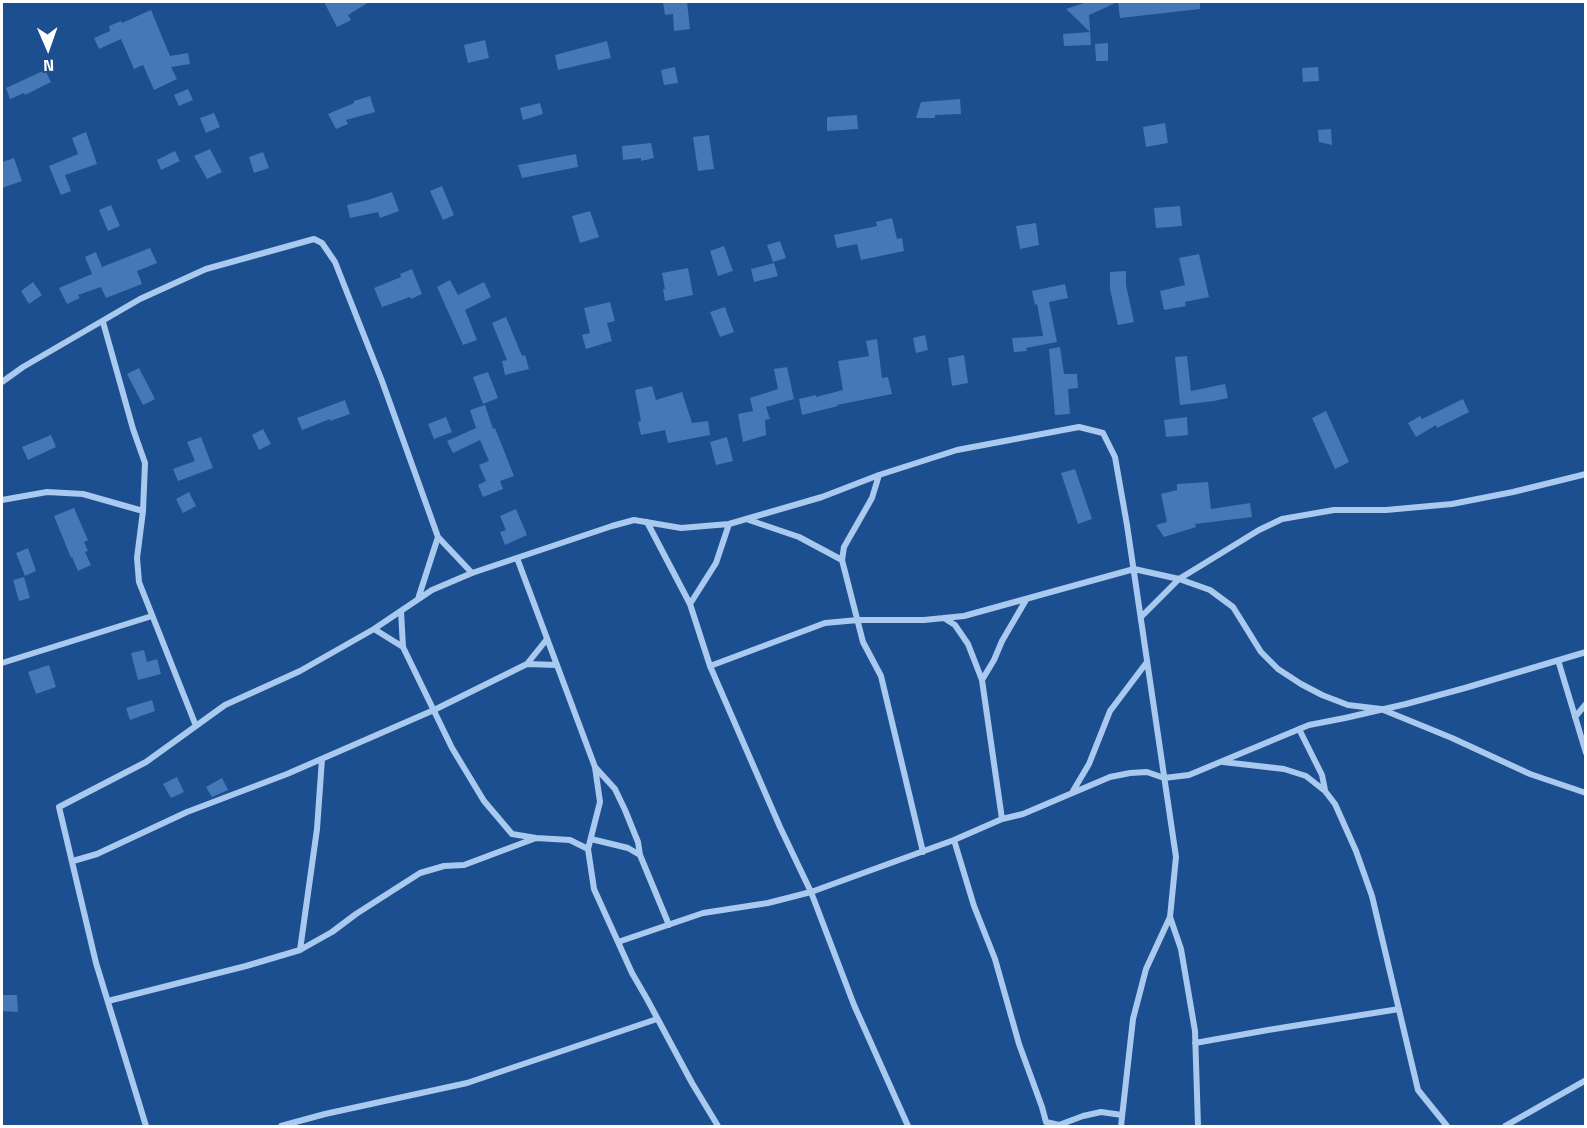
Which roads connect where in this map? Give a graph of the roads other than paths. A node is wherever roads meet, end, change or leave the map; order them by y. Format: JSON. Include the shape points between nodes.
{"nodes":[{"id":1,"x":103,"y":322,"type":"junction"},
{"id":2,"x":2,"y":382,"type":"edge"},
{"id":3,"x":1586,"y":474,"type":"edge"},
{"id":4,"x":879,"y":475,"type":"junction"},
{"id":5,"x":2,"y":500,"type":"edge"},
{"id":6,"x":143,"y":511,"type":"junction"},
{"id":7,"x":746,"y":519,"type":"junction"},
{"id":8,"x":647,"y":522,"type":"junction"},
{"id":9,"x":729,"y":524,"type":"junction"},
{"id":10,"x":438,"y":537,"type":"junction"},
{"id":11,"x":517,"y":558,"type":"junction"},
{"id":12,"x":842,"y":560,"type":"junction"},
{"id":13,"x":1134,"y":568,"type":"junction"},
{"id":14,"x":472,"y":573,"type":"junction"},
{"id":15,"x":1179,"y":579,"type":"junction"},
{"id":16,"x":418,"y":599,"type":"junction"},
{"id":17,"x":1026,"y":600,"type":"junction"},
{"id":18,"x":690,"y":604,"type":"junction"},
{"id":19,"x":401,"y":611,"type":"junction"},
{"id":20,"x":152,"y":616,"type":"junction"},
{"id":21,"x":1141,"y":617,"type":"junction"},
{"id":22,"x":944,"y":618,"type":"junction"},
{"id":23,"x":858,"y":620,"type":"junction"},
{"id":24,"x":375,"y":629,"type":"junction"},
{"id":25,"x":547,"y":639,"type":"junction"},
{"id":26,"x":403,"y":647,"type":"junction"},
{"id":27,"x":1586,"y":652,"type":"edge"},
{"id":28,"x":1558,"y":660,"type":"junction"},
{"id":29,"x":1147,"y":662,"type":"junction"},
{"id":30,"x":2,"y":663,"type":"edge"},
{"id":31,"x":528,"y":664,"type":"junction"},
{"id":32,"x":557,"y":665,"type":"junction"},
{"id":33,"x":710,"y":666,"type":"junction"},
{"id":34,"x":982,"y":680,"type":"junction"},
{"id":35,"x":1586,"y":704,"type":"edge"},
{"id":36,"x":1382,"y":709,"type":"junction"},
{"id":37,"x":434,"y":710,"type":"junction"},
{"id":38,"x":1575,"y":717,"type":"junction"},
{"id":39,"x":196,"y":726,"type":"junction"},
{"id":40,"x":1299,"y":729,"type":"junction"},
{"id":41,"x":1586,"y":753,"type":"edge"},
{"id":42,"x":322,"y":759,"type":"junction"},
{"id":43,"x":1222,"y":762,"type":"junction"},
{"id":44,"x":595,"y":767,"type":"junction"},
{"id":45,"x":1164,"y":778,"type":"junction"},
{"id":46,"x":1325,"y":791,"type":"junction"},
{"id":47,"x":1072,"y":792,"type":"junction"},
{"id":48,"x":1586,"y":793,"type":"edge"},
{"id":49,"x":1002,"y":819,"type":"junction"},
{"id":50,"x":536,"y":838,"type":"junction"},
{"id":51,"x":591,"y":839,"type":"junction"},
{"id":52,"x":954,"y":840,"type":"junction"},
{"id":53,"x":588,"y":849,"type":"junction"},
{"id":54,"x":923,"y":852,"type":"junction"},
{"id":55,"x":640,"y":855,"type":"junction"},
{"id":56,"x":73,"y":861,"type":"junction"},
{"id":57,"x":811,"y":892,"type":"junction"},
{"id":58,"x":1170,"y":918,"type":"junction"},
{"id":59,"x":669,"y":925,"type":"junction"},
{"id":60,"x":618,"y":942,"type":"junction"},
{"id":61,"x":300,"y":950,"type":"junction"},
{"id":62,"x":108,"y":1000,"type":"junction"},
{"id":63,"x":1399,"y":1010,"type":"junction"},
{"id":64,"x":657,"y":1019,"type":"junction"},
{"id":65,"x":1195,"y":1043,"type":"junction"},
{"id":66,"x":1586,"y":1080,"type":"edge"},
{"id":67,"x":1122,"y":1115,"type":"junction"},
{"id":68,"x":146,"y":1126,"type":"edge"},
{"id":69,"x":280,"y":1126,"type":"edge"},
{"id":70,"x":718,"y":1126,"type":"edge"},
{"id":71,"x":908,"y":1126,"type":"edge"},
{"id":72,"x":1121,"y":1126,"type":"edge"},
{"id":73,"x":1198,"y":1126,"type":"edge"},
{"id":74,"x":1446,"y":1126,"type":"edge"},
{"id":75,"x":1505,"y":1126,"type":"edge"}],
"edges":[{"from":1,"to":2,"type":"street"},
{"from":1,"to":6,"type":"street","via":[[145,463]]},
{"from":1,"to":10,"type":"street","via":[[140,299],[206,269],[314,239],[322,243],[335,262],[382,381]]},
{"from":3,"to":15,"type":"street","via":[[1452,504],[1334,510],[1282,519]]},
{"from":4,"to":7,"type":"street"},
{"from":4,"to":12,"type":"street","via":[[872,498],[844,547]]},
{"from":4,"to":13,"type":"street","via":[[968,447],[1079,427],[1103,433],[1115,457]]},
{"from":5,"to":6,"type":"street","via":[[47,492],[83,494]]},
{"from":6,"to":20,"type":"street","via":[[137,558],[139,582]]},
{"from":7,"to":9,"type":"street"},
{"from":7,"to":12,"type":"street","via":[[799,537]]},
{"from":8,"to":9,"type":"street","via":[[681,528]]},
{"from":8,"to":11,"type":"street","via":[[634,520],[612,526]]},
{"from":8,"to":18,"type":"street"},
{"from":9,"to":18,"type":"street","via":[[716,563]]},
{"from":10,"to":14,"type":"street"},
{"from":10,"to":16,"type":"street"},
{"from":11,"to":14,"type":"street"},
{"from":11,"to":25,"type":"street"},
{"from":12,"to":23,"type":"street"},
{"from":13,"to":15,"type":"street"},
{"from":13,"to":17,"type":"street"},
{"from":13,"to":21,"type":"street"},
{"from":14,"to":16,"type":"street"},
{"from":15,"to":21,"type":"street"},
{"from":15,"to":36,"type":"street","via":[[1210,590],[1233,607],[1262,652],[1301,684],[1348,705]]},
{"from":16,"to":19,"type":"street"},
{"from":17,"to":22,"type":"street"},
{"from":17,"to":34,"type":"street"},
{"from":18,"to":33,"type":"street"},
{"from":19,"to":24,"type":"street"},
{"from":19,"to":26,"type":"street"},
{"from":20,"to":30,"type":"street"},
{"from":20,"to":39,"type":"street"},
{"from":21,"to":29,"type":"street"},
{"from":22,"to":23,"type":"street"},
{"from":22,"to":34,"type":"street","via":[[955,625],[968,644]]},
{"from":23,"to":33,"type":"street","via":[[825,623]]},
{"from":23,"to":54,"type":"street","via":[[863,642],[881,676]]},
{"from":24,"to":26,"type":"street"},
{"from":24,"to":39,"type":"street","via":[[300,671],[225,705]]},
{"from":25,"to":31,"type":"street"},
{"from":25,"to":32,"type":"street"},
{"from":26,"to":37,"type":"street"},
{"from":27,"to":28,"type":"street"},
{"from":28,"to":36,"type":"street"},
{"from":28,"to":38,"type":"street"},
{"from":29,"to":45,"type":"street"},
{"from":29,"to":47,"type":"street","via":[[1110,711],[1089,764]]},
{"from":31,"to":32,"type":"street"},
{"from":31,"to":37,"type":"street"},
{"from":32,"to":44,"type":"street"},
{"from":33,"to":57,"type":"street"},
{"from":34,"to":49,"type":"street"},
{"from":35,"to":38,"type":"street"},
{"from":36,"to":40,"type":"street"},
{"from":36,"to":48,"type":"street","via":[[1530,774]]},
{"from":37,"to":42,"type":"street"},
{"from":37,"to":50,"type":"street","via":[[484,801],[512,834]]},
{"from":38,"to":41,"type":"street"},
{"from":39,"to":56,"type":"street","via":[[146,762],[59,807]]},
{"from":40,"to":43,"type":"street"},
{"from":40,"to":46,"type":"street","via":[[1322,775]]},
{"from":42,"to":56,"type":"street"},
{"from":42,"to":61,"type":"street","via":[[317,829]]},
{"from":43,"to":45,"type":"street","via":[[1189,775]]},
{"from":43,"to":46,"type":"street","via":[[1284,769],[1306,776]]},
{"from":44,"to":51,"type":"street","via":[[600,802]]},
{"from":44,"to":55,"type":"street","via":[[615,789]]},
{"from":45,"to":47,"type":"street","via":[[1147,772],[1130,773]]},
{"from":45,"to":58,"type":"street","via":[[1176,857]]},
{"from":46,"to":63,"type":"street","via":[[1344,822],[1372,896]]},
{"from":47,"to":49,"type":"street"},
{"from":49,"to":52,"type":"street"},
{"from":50,"to":53,"type":"street","via":[[570,840]]},
{"from":50,"to":61,"type":"street","via":[[464,865],[420,873]]},
{"from":51,"to":53,"type":"street"},
{"from":51,"to":55,"type":"street"},
{"from":52,"to":54,"type":"street"},
{"from":52,"to":67,"type":"street","via":[[1046,1122],[1059,1125],[1101,1112]]},
{"from":53,"to":60,"type":"street","via":[[594,889]]},
{"from":54,"to":57,"type":"street"},
{"from":55,"to":59,"type":"street"},
{"from":56,"to":62,"type":"street"},
{"from":57,"to":59,"type":"street","via":[[703,913]]},
{"from":57,"to":71,"type":"street","via":[[854,1005]]},
{"from":58,"to":65,"type":"street","via":[[1181,949]]},
{"from":58,"to":67,"type":"street","via":[[1146,969],[1133,1019]]},
{"from":59,"to":60,"type":"street"},
{"from":60,"to":64,"type":"street"},
{"from":61,"to":62,"type":"street"},
{"from":62,"to":68,"type":"street"},
{"from":63,"to":65,"type":"street"},
{"from":63,"to":74,"type":"street","via":[[1418,1090]]},
{"from":64,"to":69,"type":"street","via":[[467,1083]]},
{"from":64,"to":70,"type":"street"},
{"from":65,"to":73,"type":"street"},
{"from":66,"to":75,"type":"street"},
{"from":67,"to":72,"type":"street"}]}
